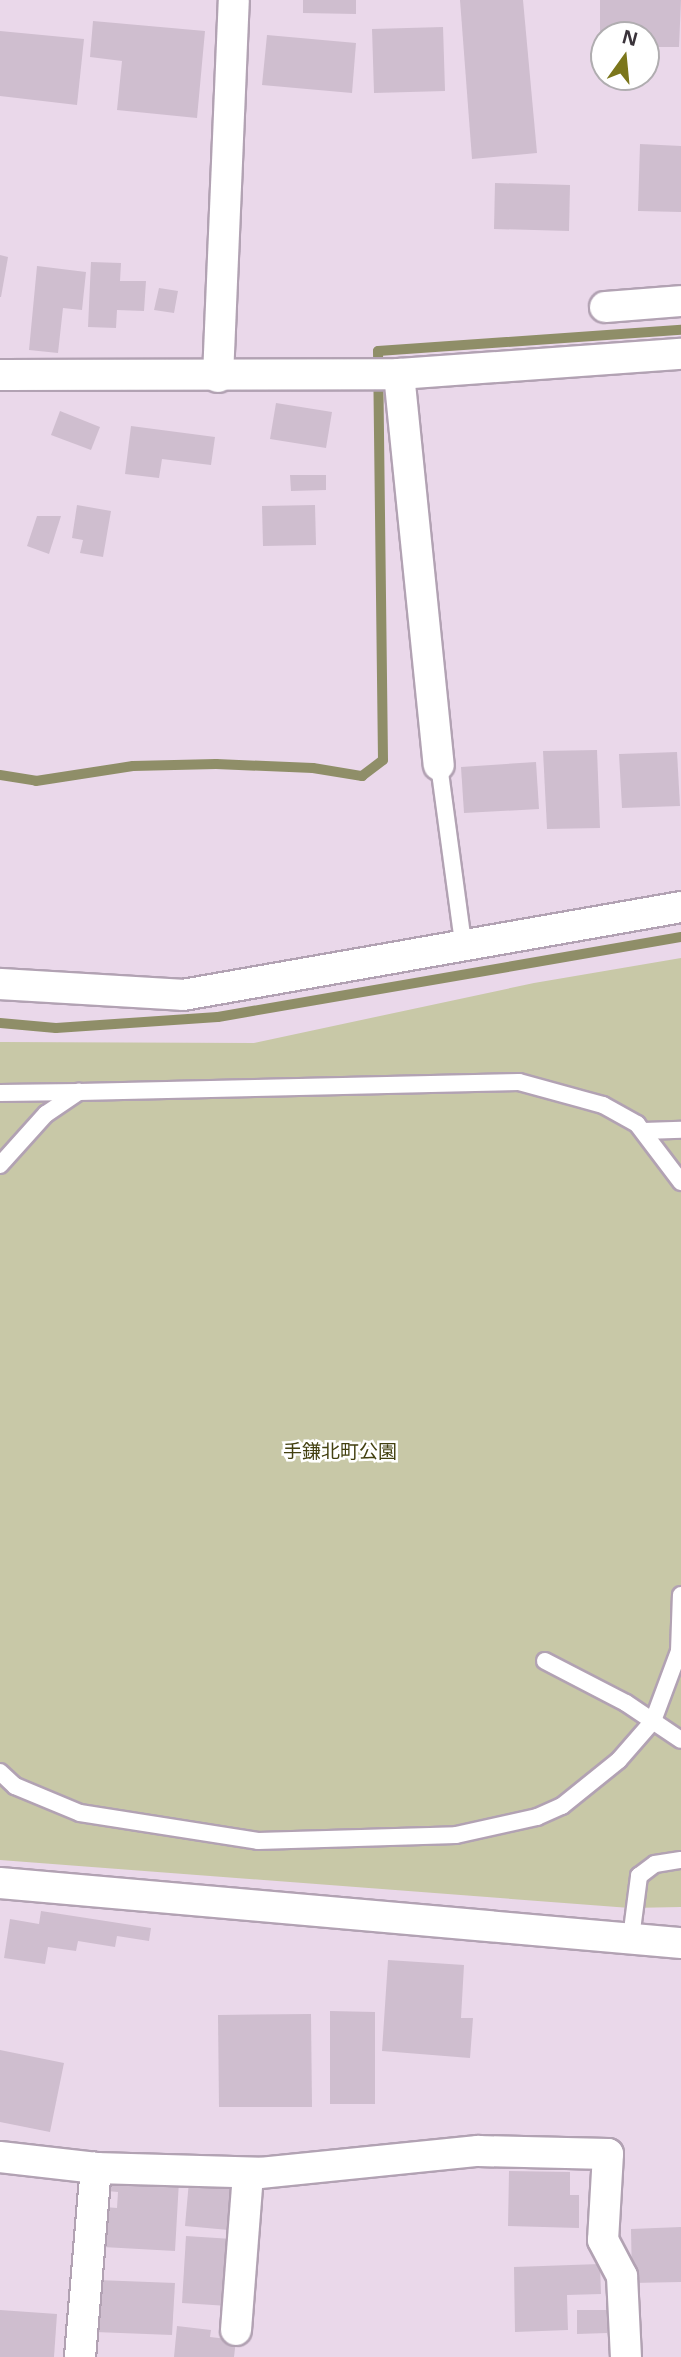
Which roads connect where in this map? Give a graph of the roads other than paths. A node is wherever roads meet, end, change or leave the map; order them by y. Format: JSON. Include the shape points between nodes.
{"nodes":[{"id":1,"x":234,"y":0,"type":"edge"},
{"id":2,"x":681,"y":301,"type":"edge"},
{"id":3,"x":605,"y":307,"type":"dead end"},
{"id":4,"x":681,"y":354,"type":"edge"},
{"id":5,"x":399,"y":374,"type":"junction"},
{"id":6,"x":0,"y":375,"type":"edge"},
{"id":7,"x":218,"y":377,"type":"junction"},
{"id":8,"x":439,"y":765,"type":"joint"},
{"id":9,"x":681,"y":907,"type":"edge"},
{"id":10,"x":464,"y":949,"type":"junction"},
{"id":11,"x":0,"y":985,"type":"edge"},
{"id":12,"x":79,"y":1092,"type":"junction"},
{"id":13,"x":0,"y":1093,"type":"edge"},
{"id":14,"x":643,"y":1130,"type":"junction"},
{"id":15,"x":681,"y":1130,"type":"edge"},
{"id":16,"x":0,"y":1165,"type":"edge"},
{"id":17,"x":681,"y":1182,"type":"edge"},
{"id":18,"x":681,"y":1595,"type":"edge"},
{"id":19,"x":545,"y":1661,"type":"dead end"},
{"id":20,"x":653,"y":1721,"type":"junction"},
{"id":21,"x":681,"y":1740,"type":"edge"},
{"id":22,"x":0,"y":1772,"type":"edge"},
{"id":23,"x":7,"y":1787,"type":"edge"},
{"id":24,"x":681,"y":1860,"type":"edge"},
{"id":25,"x":0,"y":1883,"type":"edge"},
{"id":26,"x":632,"y":1938,"type":"junction"},
{"id":27,"x":681,"y":1943,"type":"edge"},
{"id":28,"x":0,"y":2157,"type":"edge"},
{"id":29,"x":96,"y":2168,"type":"junction"},
{"id":30,"x":248,"y":2173,"type":"junction"},
{"id":31,"x":236,"y":2330,"type":"dead end"},
{"id":32,"x":80,"y":2357,"type":"edge"},
{"id":33,"x":626,"y":2357,"type":"edge"}],
"edges":[{"from":1,"to":7,"type":"street"},
{"from":2,"to":3,"type":"street"},
{"from":4,"to":5,"type":"street"},
{"from":5,"to":7,"type":"street"},
{"from":5,"to":8,"type":"street"},
{"from":6,"to":7,"type":"street"},
{"from":8,"to":10,"type":"lane"},
{"from":9,"to":10,"type":"street"},
{"from":10,"to":11,"type":"street","via":[[183,995]]},
{"from":12,"to":13,"type":"lane"},
{"from":12,"to":14,"type":"lane","via":[[519,1082],[603,1105]]},
{"from":12,"to":16,"type":"lane","via":[[46,1114]]},
{"from":14,"to":15,"type":"lane"},
{"from":14,"to":17,"type":"lane"},
{"from":18,"to":20,"type":"lane","via":[[679,1651]]},
{"from":19,"to":20,"type":"lane"},
{"from":20,"to":21,"type":"lane"},
{"from":20,"to":23,"type":"lane","via":[[619,1760],[562,1806],[537,1817],[456,1835],[258,1841],[198,1835],[80,1813]]},
{"from":22,"to":23,"type":"lane"},
{"from":24,"to":26,"type":"lane","via":[[656,1864],[639,1876]]},
{"from":25,"to":26,"type":"street"},
{"from":26,"to":27,"type":"street"},
{"from":28,"to":29,"type":"street"},
{"from":29,"to":30,"type":"street"},
{"from":29,"to":32,"type":"street"},
{"from":30,"to":31,"type":"street"},
{"from":30,"to":33,"type":"street","via":[[478,2151],[608,2154],[603,2240],[622,2276]]}]}
